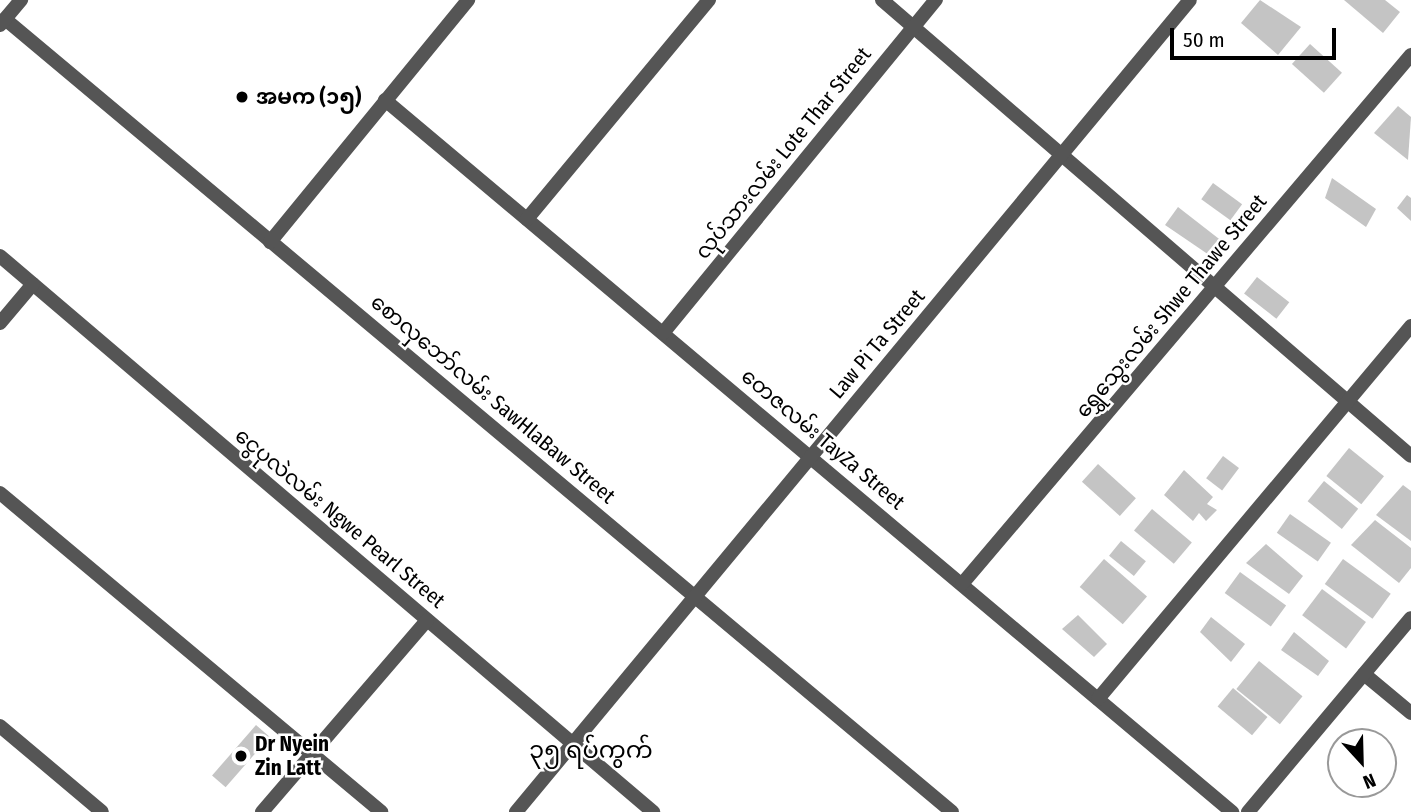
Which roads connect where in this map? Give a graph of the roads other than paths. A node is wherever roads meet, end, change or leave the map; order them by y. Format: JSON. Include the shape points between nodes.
{"nodes":[{"id":1,"x":21,"y":0,"type":"edge"},
{"id":2,"x":468,"y":0,"type":"edge"},
{"id":3,"x":709,"y":0,"type":"edge"},
{"id":4,"x":882,"y":0,"type":"edge"},
{"id":5,"x":936,"y":0,"type":"edge"},
{"id":6,"x":1190,"y":0,"type":"edge"},
{"id":7,"x":2,"y":22,"type":"edge"},
{"id":8,"x":914,"y":27,"type":"junction"},
{"id":9,"x":1411,"y":55,"type":"edge"},
{"id":10,"x":385,"y":100,"type":"junction"},
{"id":11,"x":1062,"y":155,"type":"junction"},
{"id":12,"x":527,"y":219,"type":"junction"},
{"id":13,"x":270,"y":242,"type":"junction"},
{"id":14,"x":0,"y":256,"type":"edge"},
{"id":15,"x":33,"y":284,"type":"junction"},
{"id":16,"x":1214,"y":287,"type":"junction"},
{"id":17,"x":0,"y":323,"type":"edge"},
{"id":18,"x":1411,"y":326,"type":"edge"},
{"id":19,"x":663,"y":333,"type":"junction"},
{"id":20,"x":1348,"y":402,"type":"junction"},
{"id":21,"x":811,"y":456,"type":"junction"},
{"id":22,"x":1411,"y":456,"type":"edge"},
{"id":23,"x":0,"y":493,"type":"edge"},
{"id":24,"x":962,"y":584,"type":"junction"},
{"id":25,"x":696,"y":594,"type":"junction"},
{"id":26,"x":1411,"y":618,"type":"edge"},
{"id":27,"x":427,"y":620,"type":"junction"},
{"id":28,"x":1364,"y":674,"type":"junction"},
{"id":29,"x":1098,"y":699,"type":"junction"},
{"id":30,"x":1411,"y":713,"type":"edge"},
{"id":31,"x":0,"y":726,"type":"edge"},
{"id":32,"x":573,"y":744,"type":"junction"},
{"id":33,"x":312,"y":754,"type":"junction"},
{"id":34,"x":102,"y":812,"type":"edge"},
{"id":35,"x":262,"y":812,"type":"edge"},
{"id":36,"x":381,"y":812,"type":"edge"},
{"id":37,"x":516,"y":812,"type":"edge"},
{"id":38,"x":653,"y":812,"type":"edge"},
{"id":39,"x":952,"y":812,"type":"edge"},
{"id":40,"x":1232,"y":812,"type":"edge"},
{"id":41,"x":1248,"y":812,"type":"edge"}],
"edges":[{"from":1,"to":7,"type":"street"},
{"from":2,"to":10,"type":"street"},
{"from":3,"to":12,"type":"street"},
{"from":4,"to":8,"type":"street"},
{"from":5,"to":8,"type":"street","name":"လုပ်သားလမ်း Lote Thar Street"},
{"from":6,"to":11,"type":"street","name":"Law Pi Ta Street"},
{"from":7,"to":13,"type":"street","name":"စောလှဘော်လမ်း SawHlaBaw Street"},
{"from":8,"to":11,"type":"street"},
{"from":8,"to":19,"type":"street","name":"လုပ်သားလမ်း Lote Thar Street"},
{"from":9,"to":16,"type":"street","name":"ရွှေသွေးလမ်း Shwe Thawe Street"},
{"from":10,"to":12,"type":"street","name":"တေဇလမ်း TayZa Street"},
{"from":10,"to":13,"type":"street"},
{"from":11,"to":16,"type":"street"},
{"from":11,"to":21,"type":"street","name":"Law Pi Ta Street"},
{"from":12,"to":19,"type":"street","name":"တေဇလမ်း TayZa Street"},
{"from":13,"to":25,"type":"street","name":"စောလှဘော်လမ်း SawHlaBaw Street"},
{"from":14,"to":15,"type":"street","name":"ငွေပုလဲလမ်း Ngwe Pearl Street"},
{"from":15,"to":17,"type":"street"},
{"from":15,"to":27,"type":"street","name":"ငွေပုလဲလမ်း Ngwe Pearl Street"},
{"from":16,"to":20,"type":"street"},
{"from":16,"to":24,"type":"street","name":"ရွှေသွေးလမ်း Shwe Thawe Street"},
{"from":18,"to":20,"type":"street"},
{"from":19,"to":21,"type":"street","name":"တေဇလမ်း TayZa Street"},
{"from":20,"to":22,"type":"street"},
{"from":20,"to":29,"type":"street"},
{"from":21,"to":24,"type":"street","name":"တေဇလမ်း TayZa Street"},
{"from":21,"to":25,"type":"street","name":"Law Pi Ta Street"},
{"from":23,"to":33,"type":"street"},
{"from":24,"to":29,"type":"street","name":"တေဇလမ်း TayZa Street"},
{"from":25,"to":32,"type":"street","name":"Law Pi Ta Street"},
{"from":25,"to":39,"type":"street","name":"စောလှဘော်လမ်း SawHlaBaw Street"},
{"from":26,"to":28,"type":"street"},
{"from":27,"to":32,"type":"street","name":"ငွေပုလဲလမ်း Ngwe Pearl Street"},
{"from":27,"to":33,"type":"street"},
{"from":28,"to":30,"type":"street"},
{"from":28,"to":41,"type":"street"},
{"from":29,"to":40,"type":"street","name":"တေဇလမ်း TayZa Street"},
{"from":31,"to":34,"type":"street"},
{"from":32,"to":37,"type":"street","name":"Law Pi Ta Street"},
{"from":32,"to":38,"type":"street","name":"ငွေပုလဲလမ်း Ngwe Pearl Street"},
{"from":33,"to":35,"type":"street"},
{"from":33,"to":36,"type":"street"}]}
